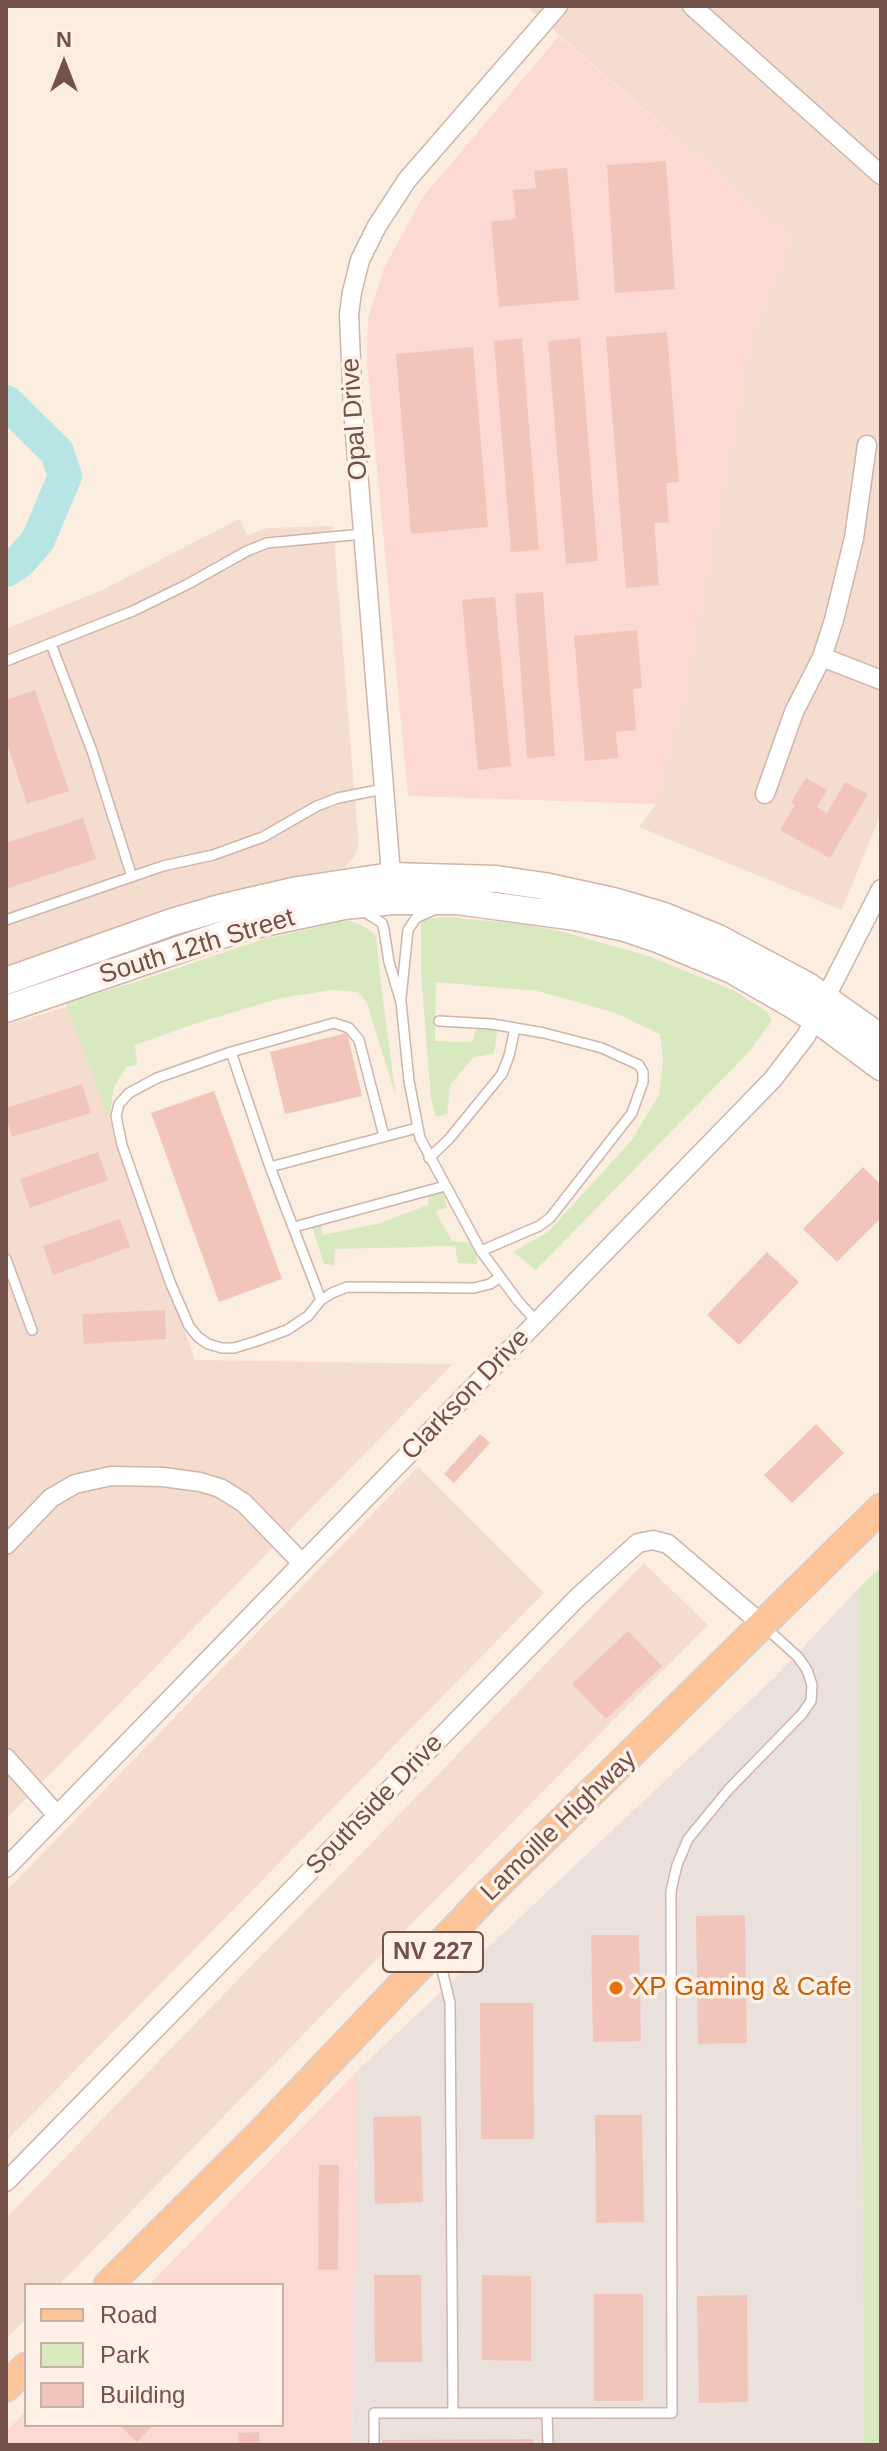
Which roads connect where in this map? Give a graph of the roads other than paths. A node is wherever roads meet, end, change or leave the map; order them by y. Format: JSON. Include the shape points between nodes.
{"nodes":[{"id":1,"x":558,"y":6,"type":"edge"},
{"id":2,"x":692,"y":6,"type":"edge"},
{"id":3,"x":881,"y":175,"type":"edge"},
{"id":4,"x":867,"y":445,"type":"dead end"},
{"id":5,"x":363,"y":534,"type":"junction"},
{"id":6,"x":51,"y":644,"type":"junction"},
{"id":7,"x":822,"y":657,"type":"junction"},
{"id":8,"x":6,"y":661,"type":"edge"},
{"id":9,"x":881,"y":680,"type":"edge"},
{"id":10,"x":383,"y":789,"type":"junction"},
{"id":11,"x":765,"y":794,"type":"dead end"},
{"id":12,"x":132,"y":877,"type":"junction"},
{"id":13,"x":392,"y":888,"type":"junction"},
{"id":14,"x":881,"y":889,"type":"edge"},
{"id":15,"x":457,"y":901,"type":"junction"},
{"id":16,"x":344,"y":906,"type":"junction"},
{"id":17,"x":6,"y":920,"type":"edge"},
{"id":18,"x":6,"y":981,"type":"edge"},
{"id":19,"x":47,"y":994,"type":"junction"},
{"id":20,"x":401,"y":1002,"type":"junction"},
{"id":21,"x":820,"y":1008,"type":"junction"},
{"id":22,"x":6,"y":1009,"type":"edge"},
{"id":23,"x":439,"y":1021,"type":"dead end"},
{"id":24,"x":6,"y":1027,"type":"edge"},
{"id":25,"x":515,"y":1028,"type":"junction"},
{"id":26,"x":881,"y":1038,"type":"edge"},
{"id":27,"x":231,"y":1052,"type":"junction"},
{"id":28,"x":881,"y":1067,"type":"edge"},
{"id":29,"x":417,"y":1128,"type":"junction"},
{"id":30,"x":384,"y":1136,"type":"junction"},
{"id":31,"x":429,"y":1158,"type":"junction"},
{"id":32,"x":270,"y":1167,"type":"junction"},
{"id":33,"x":445,"y":1186,"type":"junction"},
{"id":34,"x":294,"y":1227,"type":"junction"},
{"id":35,"x":481,"y":1251,"type":"junction"},
{"id":36,"x":6,"y":1259,"type":"edge"},
{"id":37,"x":500,"y":1277,"type":"junction"},
{"id":38,"x":321,"y":1300,"type":"junction"},
{"id":39,"x":537,"y":1322,"type":"junction"},
{"id":40,"x":32,"y":1330,"type":"dead end"},
{"id":41,"x":881,"y":1508,"type":"edge"},
{"id":42,"x":6,"y":1545,"type":"edge"},
{"id":43,"x":301,"y":1562,"type":"junction"},
{"id":44,"x":764,"y":1626,"type":"junction"},
{"id":45,"x":6,"y":1758,"type":"edge"},
{"id":46,"x":56,"y":1814,"type":"junction"},
{"id":47,"x":6,"y":1868,"type":"edge"},
{"id":48,"x":437,"y":1948,"type":"junction"},
{"id":49,"x":6,"y":2182,"type":"edge"},
{"id":50,"x":110,"y":2283,"type":"edge"},
{"id":51,"x":24,"y":2369,"type":"edge"},
{"id":52,"x":6,"y":2387,"type":"edge"},
{"id":53,"x":453,"y":2413,"type":"junction"},
{"id":54,"x":547,"y":2413,"type":"junction"},
{"id":55,"x":374,"y":2445,"type":"edge"},
{"id":56,"x":548,"y":2445,"type":"edge"}],
"edges":[{"from":1,"to":5,"type":"street","name":"Opal Drive","via":[[407,180],[360,260],[350,339]]},
{"from":2,"to":3,"type":"street"},
{"from":4,"to":7,"type":"street","via":[[854,538]]},
{"from":5,"to":6,"type":"lane","via":[[267,543],[133,611]]},
{"from":5,"to":10,"type":"street","name":"Opal Drive"},
{"from":6,"to":8,"type":"lane"},
{"from":6,"to":12,"type":"lane"},
{"from":7,"to":9,"type":"street"},
{"from":7,"to":11,"type":"street","via":[[794,712]]},
{"from":10,"to":12,"type":"lane","via":[[338,798],[263,837]]},
{"from":10,"to":13,"type":"street","name":"Opal Drive"},
{"from":12,"to":17,"type":"lane"},
{"from":13,"to":15,"type":"main road","name":"South 12th Street"},
{"from":13,"to":16,"type":"main road","name":"South 12th Street"},
{"from":13,"to":18,"type":"main road","name":"South 12th Street","via":[[298,890],[220,908]]},
{"from":13,"to":21,"type":"main road","name":"South 12th Street","via":[[496,879],[613,901],[664,916],[765,962]]},
{"from":14,"to":21,"type":"street","name":"Clarkson Drive"},
{"from":15,"to":20,"type":"lane","via":[[411,924]]},
{"from":15,"to":21,"type":"main road","name":"South 12th Street","via":[[625,928]]},
{"from":16,"to":19,"type":"main road","name":"South 12th Street","via":[[245,927]]},
{"from":16,"to":20,"type":"lane","via":[[382,923]]},
{"from":19,"to":22,"type":"main road","name":"South 12th Street"},
{"from":19,"to":24,"type":"main road"},
{"from":20,"to":29,"type":"lane"},
{"from":21,"to":26,"type":"main road","name":"South 12th Street"},
{"from":21,"to":28,"type":"main road","name":"South 12th Street"},
{"from":21,"to":39,"type":"street","name":"Clarkson Drive","via":[[805,1038],[773,1079]]},
{"from":23,"to":25,"type":"lane"},
{"from":25,"to":31,"type":"lane","via":[[502,1074]]},
{"from":25,"to":35,"type":"lane","via":[[602,1048],[639,1065],[643,1082],[632,1113],[550,1218]]},
{"from":27,"to":30,"type":"lane","via":[[334,1023],[349,1028],[359,1040]]},
{"from":27,"to":32,"type":"lane"},
{"from":27,"to":38,"type":"lane","via":[[157,1078],[119,1104],[122,1145],[170,1282],[189,1326],[208,1344],[222,1348],[287,1330]]},
{"from":29,"to":30,"type":"lane"},
{"from":29,"to":31,"type":"lane"},
{"from":30,"to":32,"type":"lane"},
{"from":31,"to":33,"type":"lane"},
{"from":32,"to":34,"type":"lane"},
{"from":33,"to":34,"type":"lane"},
{"from":33,"to":35,"type":"lane"},
{"from":34,"to":38,"type":"lane"},
{"from":35,"to":37,"type":"lane"},
{"from":36,"to":40,"type":"lane"},
{"from":37,"to":38,"type":"lane","via":[[474,1288],[347,1287]]},
{"from":37,"to":39,"type":"lane"},
{"from":39,"to":43,"type":"street","name":"Clarkson Drive"},
{"from":41,"to":44,"type":"main road","name":"Lamoille Highway","number":"NV 227"},
{"from":42,"to":43,"type":"street","via":[[51,1498],[75,1484],[111,1476],[163,1477],[220,1488],[244,1503]]},
{"from":43,"to":46,"type":"street","name":"Clarkson Drive"},
{"from":44,"to":48,"type":"main road","name":"Lamoille Highway","number":"NV 227"},
{"from":44,"to":49,"type":"street","name":"Southside Drive","via":[[668,1544],[638,1543],[577,1598]]},
{"from":44,"to":54,"type":"lane","via":[[807,1670],[811,1701],[688,1839],[671,1891],[672,2413]]},
{"from":45,"to":46,"type":"street"},
{"from":46,"to":47,"type":"street","name":"Clarkson Drive"},
{"from":48,"to":50,"type":"main road","name":"Lamoille Highway","number":"NV 227"},
{"from":48,"to":53,"type":"lane","via":[[450,2003]]},
{"from":51,"to":52,"type":"main road"},
{"from":53,"to":54,"type":"lane"},
{"from":53,"to":55,"type":"lane","via":[[374,2413]]},
{"from":54,"to":56,"type":"lane"}]}
